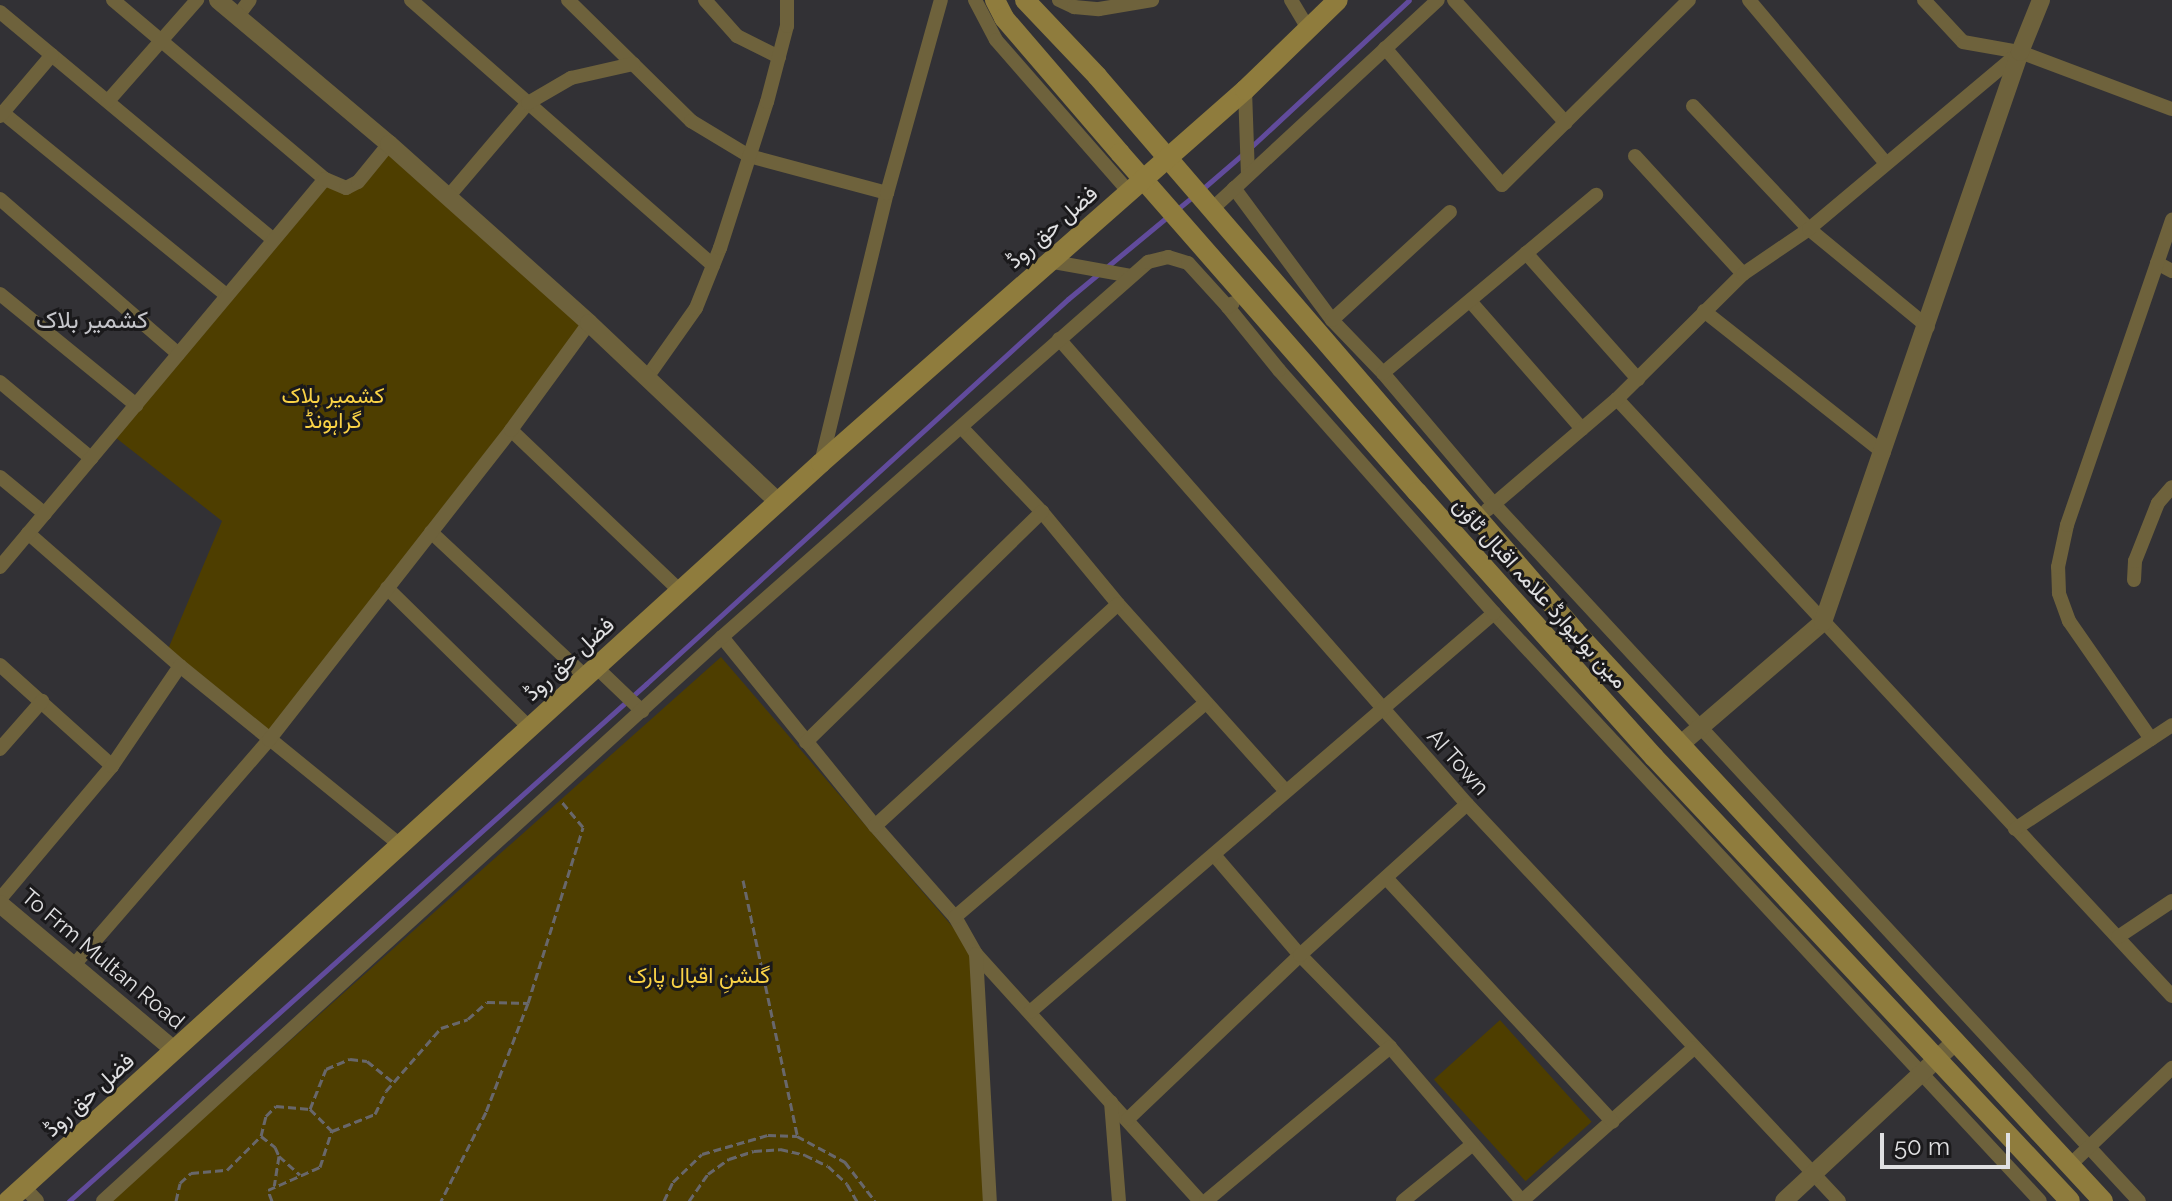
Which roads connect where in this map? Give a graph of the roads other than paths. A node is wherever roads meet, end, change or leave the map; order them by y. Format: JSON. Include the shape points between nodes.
{"nodes":[{"id":1,"x":113,"y":0,"type":"edge"},
{"id":2,"x":197,"y":0,"type":"edge"},
{"id":3,"x":218,"y":0,"type":"edge"},
{"id":4,"x":250,"y":0,"type":"edge"},
{"id":5,"x":411,"y":0,"type":"edge"},
{"id":6,"x":568,"y":0,"type":"edge"},
{"id":7,"x":705,"y":0,"type":"edge"},
{"id":8,"x":787,"y":0,"type":"edge"},
{"id":9,"x":941,"y":0,"type":"edge"},
{"id":10,"x":975,"y":0,"type":"edge"},
{"id":11,"x":995,"y":0,"type":"edge"},
{"id":12,"x":1025,"y":0,"type":"edge"},
{"id":13,"x":1152,"y":0,"type":"edge"},
{"id":14,"x":1291,"y":0,"type":"edge"},
{"id":15,"x":1338,"y":0,"type":"edge"},
{"id":16,"x":1438,"y":0,"type":"edge"},
{"id":17,"x":1454,"y":0,"type":"edge"},
{"id":18,"x":1689,"y":0,"type":"edge"},
{"id":19,"x":1749,"y":0,"type":"edge"},
{"id":20,"x":1924,"y":0,"type":"edge"},
{"id":21,"x":2041,"y":0,"type":"edge"},
{"id":22,"x":1061,"y":1,"type":"edge"},
{"id":23,"x":0,"y":12,"type":"edge"},
{"id":24,"x":237,"y":17,"type":"junction"},
{"id":25,"x":1049,"y":28,"type":"junction"},
{"id":26,"x":1308,"y":28,"type":"junction"},
{"id":27,"x":161,"y":41,"type":"junction"},
{"id":28,"x":1385,"y":48,"type":"junction"},
{"id":29,"x":2020,"y":52,"type":"junction"},
{"id":30,"x":52,"y":55,"type":"junction"},
{"id":31,"x":779,"y":57,"type":"junction"},
{"id":32,"x":633,"y":64,"type":"junction"},
{"id":33,"x":1245,"y":90,"type":"junction"},
{"id":34,"x":108,"y":101,"type":"junction"},
{"id":35,"x":528,"y":103,"type":"junction"},
{"id":36,"x":1693,"y":106,"type":"dead end"},
{"id":37,"x":2172,"y":109,"type":"edge"},
{"id":38,"x":2,"y":115,"type":"edge"},
{"id":39,"x":1566,"y":123,"type":"junction"},
{"id":40,"x":389,"y":144,"type":"junction"},
{"id":41,"x":749,"y":156,"type":"junction"},
{"id":42,"x":1635,"y":156,"type":"dead end"},
{"id":43,"x":1167,"y":158,"type":"junction"},
{"id":44,"x":1885,"y":162,"type":"junction"},
{"id":45,"x":1248,"y":170,"type":"junction"},
{"id":46,"x":325,"y":179,"type":"junction"},
{"id":47,"x":1142,"y":187,"type":"junction"},
{"id":48,"x":1234,"y":188,"type":"junction"},
{"id":49,"x":887,"y":193,"type":"junction"},
{"id":50,"x":1596,"y":195,"type":"dead end"},
{"id":51,"x":448,"y":197,"type":"junction"},
{"id":52,"x":0,"y":199,"type":"edge"},
{"id":53,"x":1208,"y":206,"type":"junction"},
{"id":54,"x":1450,"y":212,"type":"dead end"},
{"id":55,"x":2172,"y":220,"type":"edge"},
{"id":56,"x":1809,"y":229,"type":"junction"},
{"id":57,"x":274,"y":240,"type":"junction"},
{"id":58,"x":1526,"y":253,"type":"junction"},
{"id":59,"x":1048,"y":261,"type":"junction"},
{"id":60,"x":2157,"y":263,"type":"junction"},
{"id":61,"x":713,"y":265,"type":"junction"},
{"id":62,"x":2172,"y":271,"type":"edge"},
{"id":63,"x":1743,"y":274,"type":"junction"},
{"id":64,"x":1131,"y":276,"type":"junction"},
{"id":65,"x":1246,"y":293,"type":"junction"},
{"id":66,"x":0,"y":294,"type":"edge"},
{"id":67,"x":227,"y":296,"type":"junction"},
{"id":68,"x":1470,"y":301,"type":"junction"},
{"id":69,"x":1228,"y":307,"type":"junction"},
{"id":70,"x":1704,"y":311,"type":"junction"},
{"id":71,"x":1332,"y":320,"type":"junction"},
{"id":72,"x":589,"y":323,"type":"junction"},
{"id":73,"x":1928,"y":327,"type":"junction"},
{"id":74,"x":1059,"y":339,"type":"junction"},
{"id":75,"x":178,"y":354,"type":"junction"},
{"id":76,"x":1383,"y":373,"type":"junction"},
{"id":77,"x":648,"y":376,"type":"junction"},
{"id":78,"x":1638,"y":379,"type":"junction"},
{"id":79,"x":0,"y":382,"type":"edge"},
{"id":80,"x":1617,"y":399,"type":"junction"},
{"id":81,"x":136,"y":405,"type":"junction"},
{"id":82,"x":962,"y":428,"type":"junction"},
{"id":83,"x":1582,"y":429,"type":"junction"},
{"id":84,"x":511,"y":430,"type":"junction"},
{"id":85,"x":1884,"y":453,"type":"junction"},
{"id":86,"x":91,"y":458,"type":"junction"},
{"id":87,"x":821,"y":463,"type":"junction"},
{"id":88,"x":0,"y":477,"type":"edge"},
{"id":89,"x":2172,"y":487,"type":"edge"},
{"id":90,"x":778,"y":502,"type":"junction"},
{"id":91,"x":1493,"y":503,"type":"junction"},
{"id":92,"x":1042,"y":512,"type":"junction"},
{"id":93,"x":45,"y":514,"type":"junction"},
{"id":94,"x":1477,"y":520,"type":"junction"},
{"id":95,"x":431,"y":532,"type":"junction"},
{"id":96,"x":28,"y":533,"type":"junction"},
{"id":97,"x":0,"y":567,"type":"edge"},
{"id":98,"x":2134,"y":580,"type":"dead end"},
{"id":99,"x":387,"y":588,"type":"junction"},
{"id":100,"x":680,"y":591,"type":"junction"},
{"id":101,"x":1118,"y":604,"type":"junction"},
{"id":102,"x":1494,"y":613,"type":"junction"},
{"id":103,"x":1823,"y":622,"type":"junction"},
{"id":104,"x":722,"y":637,"type":"junction"},
{"id":105,"x":0,"y":665,"type":"edge"},
{"id":106,"x":180,"y":666,"type":"junction"},
{"id":107,"x":591,"y":672,"type":"junction"},
{"id":108,"x":42,"y":701,"type":"junction"},
{"id":109,"x":1206,"y":703,"type":"junction"},
{"id":110,"x":638,"y":707,"type":"junction"},
{"id":111,"x":1380,"y":708,"type":"junction"},
{"id":112,"x":2172,"y":725,"type":"edge"},
{"id":113,"x":530,"y":728,"type":"junction"},
{"id":114,"x":1702,"y":729,"type":"junction"},
{"id":115,"x":2151,"y":739,"type":"junction"},
{"id":116,"x":269,"y":740,"type":"junction"},
{"id":117,"x":806,"y":742,"type":"junction"},
{"id":118,"x":1681,"y":744,"type":"junction"},
{"id":119,"x":0,"y":749,"type":"edge"},
{"id":120,"x":112,"y":766,"type":"junction"},
{"id":121,"x":1286,"y":791,"type":"junction"},
{"id":122,"x":1467,"y":804,"type":"junction"},
{"id":123,"x":875,"y":826,"type":"junction"},
{"id":124,"x":2015,"y":829,"type":"junction"},
{"id":125,"x":400,"y":845,"type":"junction"},
{"id":126,"x":1215,"y":856,"type":"junction"},
{"id":127,"x":1388,"y":880,"type":"junction"},
{"id":128,"x":2172,"y":901,"type":"edge"},
{"id":129,"x":0,"y":902,"type":"edge"},
{"id":130,"x":955,"y":917,"type":"junction"},
{"id":131,"x":2118,"y":937,"type":"junction"},
{"id":132,"x":976,"y":954,"type":"junction"},
{"id":133,"x":1300,"y":955,"type":"junction"},
{"id":134,"x":74,"y":965,"type":"junction"},
{"id":135,"x":2172,"y":996,"type":"edge"},
{"id":136,"x":1030,"y":1012,"type":"junction"},
{"id":137,"x":1956,"y":1041,"type":"junction"},
{"id":138,"x":1390,"y":1047,"type":"junction"},
{"id":139,"x":1694,"y":1048,"type":"junction"},
{"id":140,"x":174,"y":1050,"type":"junction"},
{"id":141,"x":1938,"y":1057,"type":"junction"},
{"id":142,"x":2172,"y":1068,"type":"edge"},
{"id":143,"x":1921,"y":1073,"type":"junction"},
{"id":144,"x":1111,"y":1102,"type":"junction"},
{"id":145,"x":1128,"y":1119,"type":"junction"},
{"id":146,"x":1613,"y":1122,"type":"junction"},
{"id":147,"x":1473,"y":1144,"type":"junction"},
{"id":148,"x":2090,"y":1148,"type":"junction"},
{"id":149,"x":2070,"y":1165,"type":"junction"},
{"id":150,"x":1813,"y":1173,"type":"junction"},
{"id":151,"x":30,"y":1194,"type":"edge"},
{"id":152,"x":8,"y":1201,"type":"edge"},
{"id":153,"x":103,"y":1201,"type":"edge"},
{"id":154,"x":990,"y":1201,"type":"edge"},
{"id":155,"x":1119,"y":1201,"type":"edge"},
{"id":156,"x":1203,"y":1201,"type":"edge"},
{"id":157,"x":1403,"y":1201,"type":"edge"},
{"id":158,"x":1784,"y":1201,"type":"edge"},
{"id":159,"x":1839,"y":1201,"type":"edge"},
{"id":160,"x":2040,"y":1201,"type":"edge"},
{"id":161,"x":2070,"y":1201,"type":"edge"},
{"id":162,"x":2103,"y":1201,"type":"edge"},
{"id":163,"x":2139,"y":1201,"type":"edge"}],
"edges":[{"from":1,"to":27,"type":"street"},
{"from":2,"to":27,"type":"street"},
{"from":3,"to":24,"type":"street"},
{"from":4,"to":24,"type":"street"},
{"from":5,"to":35,"type":"street"},
{"from":6,"to":32,"type":"street"},
{"from":7,"to":31,"type":"street","via":[[737,36]]},
{"from":8,"to":31,"type":"street"},
{"from":9,"to":49,"type":"street"},
{"from":10,"to":47,"type":"street","via":[[996,40]]},
{"from":11,"to":47,"type":"main road","name":"مین بولیوارڈ علامہ اقبال ٹاؤن","via":[[1004,18]]},
{"from":12,"to":25,"type":"main road"},
{"from":13,"to":22,"type":"street","via":[[1099,9]]},
{"from":14,"to":26,"type":"street"},
{"from":15,"to":26,"type":"main road","name":"فضل حق روڈ"},
{"from":16,"to":28,"type":"street"},
{"from":17,"to":39,"type":"street"},
{"from":18,"to":39,"type":"street"},
{"from":19,"to":44,"type":"street"},
{"from":20,"to":29,"type":"street","via":[[1963,42]]},
{"from":21,"to":29,"type":"street"},
{"from":22,"to":25,"type":"street"},
{"from":23,"to":30,"type":"street"},
{"from":24,"to":40,"type":"street"},
{"from":25,"to":43,"type":"main road"},
{"from":26,"to":33,"type":"main road","name":"فضل حق روڈ"},
{"from":27,"to":34,"type":"street"},
{"from":27,"to":46,"type":"street"},
{"from":28,"to":39,"type":"street","via":[[1502,185]]},
{"from":28,"to":45,"type":"street"},
{"from":29,"to":37,"type":"street"},
{"from":29,"to":44,"type":"street"},
{"from":29,"to":73,"type":"street"},
{"from":30,"to":34,"type":"street"},
{"from":30,"to":38,"type":"street"},
{"from":31,"to":41,"type":"street"},
{"from":32,"to":35,"type":"street","via":[[571,78]]},
{"from":32,"to":41,"type":"street","via":[[691,121]]},
{"from":33,"to":43,"type":"main road","name":"فضل حق روڈ"},
{"from":33,"to":45,"type":"street"},
{"from":34,"to":57,"type":"street"},
{"from":35,"to":51,"type":"street"},
{"from":35,"to":61,"type":"street"},
{"from":36,"to":56,"type":"street"},
{"from":38,"to":67,"type":"street"},
{"from":40,"to":46,"type":"street","via":[[358,182],[346,188]]},
{"from":40,"to":51,"type":"street"},
{"from":41,"to":49,"type":"street"},
{"from":41,"to":61,"type":"street"},
{"from":42,"to":63,"type":"street"},
{"from":43,"to":47,"type":"main road","name":"فضل حق روڈ"},
{"from":43,"to":53,"type":"main road","name":"مین بولیوارڈ علامہ اقبال ٹاؤن"},
{"from":44,"to":56,"type":"street"},
{"from":45,"to":48,"type":"street"},
{"from":46,"to":57,"type":"street"},
{"from":47,"to":59,"type":"main road","name":"فضل حق روڈ"},
{"from":47,"to":65,"type":"main road","name":"مین بولیوارڈ علامہ اقبال ٹاؤن","via":[[1182,222]]},
{"from":48,"to":53,"type":"street"},
{"from":48,"to":71,"type":"street"},
{"from":49,"to":87,"type":"street"},
{"from":50,"to":58,"type":"street"},
{"from":51,"to":72,"type":"street"},
{"from":52,"to":75,"type":"street"},
{"from":53,"to":94,"type":"main road","name":"مین بولیوارڈ علامہ اقبال ٹاؤن"},
{"from":54,"to":71,"type":"street"},
{"from":55,"to":60,"type":"street"},
{"from":56,"to":63,"type":"street"},
{"from":56,"to":73,"type":"street"},
{"from":57,"to":67,"type":"street"},
{"from":58,"to":68,"type":"street"},
{"from":58,"to":78,"type":"street"},
{"from":59,"to":64,"type":"street"},
{"from":59,"to":87,"type":"main road","name":"فضل حق روڈ"},
{"from":60,"to":62,"type":"street"},
{"from":60,"to":115,"type":"street","via":[[2067,525],[2058,567],[2059,593],[2069,621]]},
{"from":61,"to":77,"type":"street","via":[[696,308]]},
{"from":63,"to":70,"type":"street"},
{"from":64,"to":69,"type":"street","via":[[1157,259],[1179,259],[1195,269]]},
{"from":64,"to":74,"type":"street"},
{"from":65,"to":69,"type":"street"},
{"from":65,"to":141,"type":"main road","name":"مین بولیوارڈ علامہ اقبال ٹاؤن","via":[[1654,757]]},
{"from":66,"to":81,"type":"street"},
{"from":67,"to":75,"type":"street"},
{"from":68,"to":76,"type":"street"},
{"from":68,"to":83,"type":"street"},
{"from":69,"to":102,"type":"street"},
{"from":70,"to":78,"type":"street"},
{"from":70,"to":85,"type":"street"},
{"from":71,"to":76,"type":"street"},
{"from":72,"to":77,"type":"street"},
{"from":72,"to":84,"type":"street"},
{"from":73,"to":85,"type":"street"},
{"from":74,"to":82,"type":"street"},
{"from":74,"to":111,"type":"street","name":"AI Town"},
{"from":75,"to":81,"type":"street"},
{"from":76,"to":91,"type":"street"},
{"from":77,"to":90,"type":"street"},
{"from":78,"to":80,"type":"street"},
{"from":79,"to":86,"type":"street"},
{"from":80,"to":83,"type":"street"},
{"from":80,"to":103,"type":"street"},
{"from":81,"to":86,"type":"street"},
{"from":82,"to":92,"type":"street"},
{"from":82,"to":104,"type":"street"},
{"from":83,"to":91,"type":"street"},
{"from":84,"to":95,"type":"street"},
{"from":84,"to":100,"type":"street"},
{"from":85,"to":103,"type":"street"},
{"from":86,"to":93,"type":"street"},
{"from":87,"to":90,"type":"main road","name":"فضل حق روڈ"},
{"from":88,"to":93,"type":"street"},
{"from":89,"to":98,"type":"street","via":[[2158,503],[2135,561]]},
{"from":90,"to":100,"type":"main road","name":"فضل حق روڈ"},
{"from":91,"to":94,"type":"street"},
{"from":91,"to":114,"type":"street"},
{"from":92,"to":101,"type":"street"},
{"from":92,"to":117,"type":"street"},
{"from":93,"to":96,"type":"street"},
{"from":94,"to":118,"type":"main road","name":"مین بولیوارڈ علامہ اقبال ٹاؤن"},
{"from":95,"to":99,"type":"street"},
{"from":95,"to":107,"type":"street"},
{"from":96,"to":97,"type":"street"},
{"from":96,"to":106,"type":"street"},
{"from":99,"to":113,"type":"street"},
{"from":99,"to":116,"type":"street"},
{"from":100,"to":107,"type":"main road","name":"فضل حق روڈ"},
{"from":101,"to":109,"type":"street"},
{"from":101,"to":123,"type":"street"},
{"from":102,"to":111,"type":"street"},
{"from":102,"to":143,"type":"street"},
{"from":103,"to":114,"type":"street"},
{"from":103,"to":124,"type":"street"},
{"from":104,"to":110,"type":"street"},
{"from":104,"to":117,"type":"street"},
{"from":105,"to":108,"type":"street"},
{"from":106,"to":116,"type":"street"},
{"from":106,"to":120,"type":"street"},
{"from":107,"to":110,"type":"street"},
{"from":107,"to":113,"type":"main road","name":"فضل حق روڈ"},
{"from":108,"to":119,"type":"street"},
{"from":108,"to":120,"type":"street"},
{"from":109,"to":121,"type":"street"},
{"from":109,"to":130,"type":"street"},
{"from":110,"to":153,"type":"street","via":[[553,791]]},
{"from":111,"to":121,"type":"street"},
{"from":111,"to":122,"type":"street","name":"AI Town"},
{"from":112,"to":115,"type":"street"},
{"from":113,"to":125,"type":"main road","name":"فضل حق روڈ"},
{"from":114,"to":118,"type":"street"},
{"from":114,"to":148,"type":"street"},
{"from":115,"to":124,"type":"street"},
{"from":116,"to":125,"type":"street"},
{"from":116,"to":134,"type":"street"},
{"from":117,"to":123,"type":"street"},
{"from":118,"to":137,"type":"main road","name":"مین بولیوارڈ علامہ اقبال ٹاؤن"},
{"from":120,"to":129,"type":"street"},
{"from":121,"to":126,"type":"street"},
{"from":122,"to":127,"type":"street"},
{"from":122,"to":139,"type":"street","name":"AI Town"},
{"from":123,"to":130,"type":"street"},
{"from":124,"to":131,"type":"street"},
{"from":125,"to":140,"type":"main road","name":"فضل حق روڈ"},
{"from":126,"to":133,"type":"street"},
{"from":126,"to":136,"type":"street"},
{"from":127,"to":133,"type":"street"},
{"from":127,"to":146,"type":"street"},
{"from":128,"to":131,"type":"street"},
{"from":129,"to":134,"type":"street","name":"To Frm Multan Road"},
{"from":130,"to":132,"type":"street"},
{"from":131,"to":135,"type":"street"},
{"from":132,"to":136,"type":"street"},
{"from":132,"to":154,"type":"street"},
{"from":133,"to":138,"type":"street"},
{"from":133,"to":145,"type":"street"},
{"from":134,"to":140,"type":"street","name":"To Frm Multan Road"},
{"from":136,"to":144,"type":"street"},
{"from":137,"to":141,"type":"street"},
{"from":137,"to":149,"type":"main road","name":"مین بولیوارڈ علامہ اقبال ٹاؤن"},
{"from":138,"to":147,"type":"street"},
{"from":138,"to":156,"type":"street"},
{"from":139,"to":146,"type":"street"},
{"from":139,"to":150,"type":"street","name":"AI Town"},
{"from":140,"to":151,"type":"main road","name":"فضل حق روڈ"},
{"from":141,"to":143,"type":"street"},
{"from":141,"to":161,"type":"main road","name":"مین بولیوارڈ علامہ اقبال ٹاؤن"},
{"from":142,"to":148,"type":"street"},
{"from":143,"to":150,"type":"street"},
{"from":143,"to":160,"type":"street"},
{"from":144,"to":145,"type":"street"},
{"from":144,"to":155,"type":"street"},
{"from":145,"to":156,"type":"street"},
{"from":146,"to":147,"type":"street","via":[[1522,1201]]},
{"from":147,"to":157,"type":"street"},
{"from":148,"to":149,"type":"street"},
{"from":148,"to":163,"type":"street"},
{"from":149,"to":162,"type":"main road","name":"مین بولیوارڈ علامہ اقبال ٹاؤن"},
{"from":150,"to":158,"type":"street"},
{"from":150,"to":159,"type":"street","name":"AI Town"},
{"from":151,"to":152,"type":"main road","name":"فضل حق روڈ"}]}
